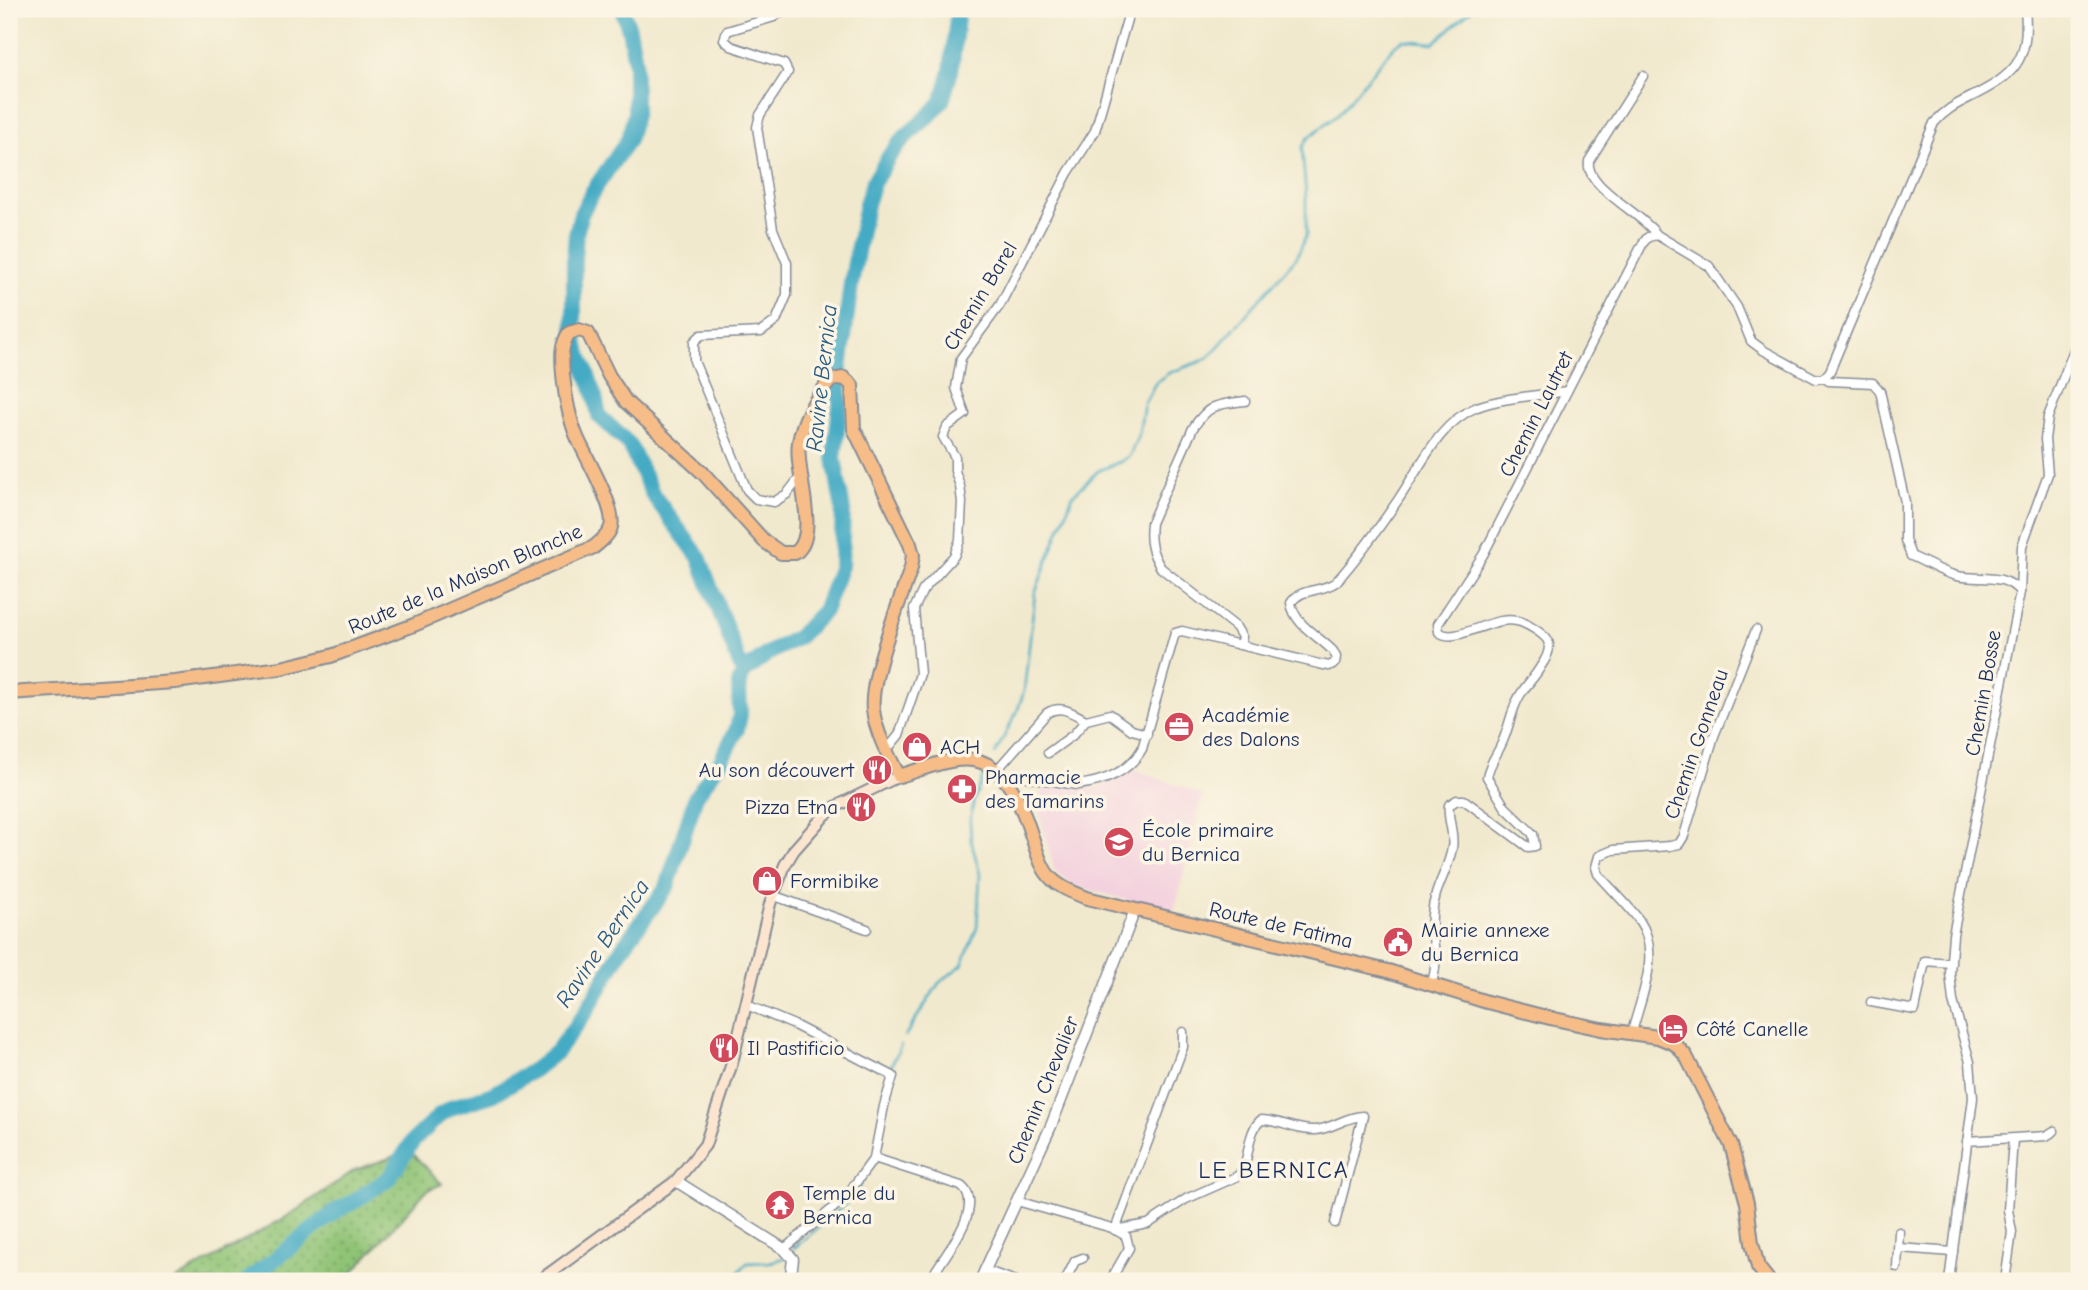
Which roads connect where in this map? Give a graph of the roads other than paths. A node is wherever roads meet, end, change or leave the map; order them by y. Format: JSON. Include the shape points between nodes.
{"nodes":[{"id":1,"x":786,"y":9,"type":"edge"},
{"id":2,"x":1130,"y":9,"type":"edge"},
{"id":3,"x":2025,"y":9,"type":"edge"},
{"id":4,"x":1643,"y":76,"type":"dead end"},
{"id":5,"x":1657,"y":235,"type":"junction"},
{"id":6,"x":2079,"y":337,"type":"edge"},
{"id":7,"x":1824,"y":378,"type":"junction"},
{"id":8,"x":1567,"y":391,"type":"junction"},
{"id":9,"x":1245,"y":401,"type":"dead end"},
{"id":10,"x":800,"y":477,"type":"junction"},
{"id":11,"x":2020,"y":592,"type":"junction"},
{"id":12,"x":1756,"y":630,"type":"dead end"},
{"id":13,"x":1240,"y":645,"type":"junction"},
{"id":14,"x":9,"y":693,"type":"edge"},
{"id":15,"x":1086,"y":720,"type":"junction"},
{"id":16,"x":1147,"y":734,"type":"junction"},
{"id":17,"x":886,"y":751,"type":"junction"},
{"id":18,"x":1048,"y":753,"type":"dead end"},
{"id":19,"x":1000,"y":775,"type":"junction"},
{"id":20,"x":899,"y":776,"type":"junction"},
{"id":21,"x":772,"y":895,"type":"junction"},
{"id":22,"x":1135,"y":910,"type":"junction"},
{"id":23,"x":867,"y":929,"type":"dead end"},
{"id":24,"x":1951,"y":963,"type":"junction"},
{"id":25,"x":1431,"y":985,"type":"junction"},
{"id":26,"x":1871,"y":1002,"type":"dead end"},
{"id":27,"x":747,"y":1005,"type":"junction"},
{"id":28,"x":1183,"y":1032,"type":"dead end"},
{"id":29,"x":1632,"y":1032,"type":"junction"},
{"id":30,"x":2054,"y":1131,"type":"dead end"},
{"id":31,"x":2013,"y":1139,"type":"junction"},
{"id":32,"x":1967,"y":1141,"type":"junction"},
{"id":33,"x":874,"y":1158,"type":"junction"},
{"id":34,"x":676,"y":1181,"type":"junction"},
{"id":35,"x":1017,"y":1201,"type":"junction"},
{"id":36,"x":1335,"y":1223,"type":"dead end"},
{"id":37,"x":1115,"y":1230,"type":"junction"},
{"id":38,"x":1899,"y":1232,"type":"dead end"},
{"id":39,"x":1899,"y":1248,"type":"junction"},
{"id":40,"x":784,"y":1249,"type":"junction"},
{"id":41,"x":1954,"y":1252,"type":"junction"},
{"id":42,"x":1083,"y":1258,"type":"dead end"},
{"id":43,"x":1897,"y":1267,"type":"dead end"},
{"id":44,"x":984,"y":1270,"type":"junction"},
{"id":45,"x":935,"y":1272,"type":"dead end"},
{"id":46,"x":539,"y":1281,"type":"edge"},
{"id":47,"x":787,"y":1281,"type":"edge"},
{"id":48,"x":980,"y":1281,"type":"edge"},
{"id":49,"x":1016,"y":1281,"type":"edge"},
{"id":50,"x":1065,"y":1281,"type":"edge"},
{"id":51,"x":1110,"y":1281,"type":"edge"},
{"id":52,"x":1769,"y":1281,"type":"edge"},
{"id":53,"x":1949,"y":1281,"type":"edge"},
{"id":54,"x":2005,"y":1281,"type":"edge"}],
"edges":[{"from":1,"to":10,"type":"street","via":[[727,31],[724,40],[784,64],[788,72],[757,127],[773,229],[787,263],[787,295],[776,321],[761,331],[701,335],[695,342],[694,361],[747,490],[756,499],[774,502]]},
{"from":2,"to":17,"type":"street","name":"Chemin Barel","via":[[1095,131],[1068,173],[1000,305],[961,359],[956,388],[965,414],[947,427],[943,437],[954,457],[960,486],[960,540],[954,556],[923,590],[914,609],[920,674],[899,735]]},
{"from":3,"to":7,"type":"street","via":[[2025,48],[2019,62],[1934,123]]},
{"from":4,"to":5,"type":"street","via":[[1588,167],[1594,181]]},
{"from":5,"to":7,"type":"street","via":[[1709,266],[1737,307],[1751,341],[1816,379]]},
{"from":5,"to":8,"type":"street","name":"Chemin Lautret","via":[[1643,243]]},
{"from":6,"to":11,"type":"street","name":"Chemin Bosse","via":[[2048,417],[2048,474],[2022,546]]},
{"from":7,"to":11,"type":"street","via":[[1873,383],[1880,391],[1905,502],[1905,540],[1912,555],[1958,576],[2004,579]]},
{"from":8,"to":13,"type":"street","via":[[1476,407],[1456,419],[1336,582],[1326,589],[1296,595],[1292,613],[1333,651],[1335,663],[1329,666]]},
{"from":8,"to":25,"type":"street","name":"Chemin Lautret","via":[[1483,555],[1438,624],[1439,632],[1453,636],[1504,619],[1521,622],[1543,635],[1549,652],[1520,695],[1487,777],[1505,807],[1533,834],[1535,846],[1528,847],[1464,800],[1449,805],[1454,838],[1435,893],[1436,971]]},
{"from":9,"to":13,"type":"street","via":[[1212,407],[1200,418],[1151,523],[1149,537],[1161,568],[1236,627]]},
{"from":10,"to":14,"type":"main road","name":"Route de la Maison Blanche","via":[[806,537],[800,550],[781,553],[764,541],[704,473],[626,402],[588,333],[579,330],[569,333],[563,342],[563,378],[572,421],[612,516],[611,528],[594,547],[331,656],[281,668],[175,682]]},
{"from":10,"to":17,"type":"main road","name":"Route de la Maison Blanche","via":[[802,430],[820,393],[831,380],[844,378],[852,385],[854,429],[913,555],[875,680],[872,708]]},
{"from":11,"to":24,"type":"street","name":"Chemin Bosse"},
{"from":12,"to":29,"type":"street","name":"Chemin Gonneau","via":[[1714,736],[1679,844],[1613,850],[1600,856],[1596,867],[1640,921],[1649,945],[1648,971]]},
{"from":13,"to":16,"type":"street","via":[[1175,633]]},
{"from":15,"to":16,"type":"street","via":[[1110,714],[1132,730]]},
{"from":15,"to":18,"type":"street"},
{"from":15,"to":19,"type":"street","via":[[1054,708],[1011,755]]},
{"from":16,"to":19,"type":"street","via":[[1134,763],[1097,781],[1077,785]]},
{"from":17,"to":20,"type":"main road","name":"Route de la Maison Blanche"},
{"from":19,"to":20,"type":"main road","via":[[971,759]]},
{"from":19,"to":22,"type":"main road","name":"Route de Fatima","via":[[1054,881],[1087,898]]},
{"from":20,"to":21,"type":"main road","via":[[825,815],[794,850]]},
{"from":21,"to":23,"type":"street"},
{"from":21,"to":27,"type":"main road"},
{"from":22,"to":25,"type":"main road","name":"Route de Fatima"},
{"from":22,"to":35,"type":"street","name":"Chemin Chevalier"},
{"from":24,"to":26,"type":"street","via":[[1925,961],[1915,1010]]},
{"from":24,"to":32,"type":"street","name":"Chemin Bosse","via":[[1953,1001],[1973,1082]]},
{"from":25,"to":29,"type":"main road","name":"Route de Fatima","via":[[1550,1018]]},
{"from":27,"to":33,"type":"street","via":[[893,1076]]},
{"from":27,"to":34,"type":"main road","via":[[705,1145]]},
{"from":28,"to":37,"type":"street","via":[[1183,1047]]},
{"from":29,"to":52,"type":"main road","name":"Route de Fatima","via":[[1675,1044],[1686,1056],[1731,1145],[1758,1267]]},
{"from":30,"to":31,"type":"street"},
{"from":31,"to":32,"type":"street"},
{"from":31,"to":54,"type":"street","via":[[2008,1210],[2012,1232]]},
{"from":32,"to":41,"type":"street","name":"Chemin Bosse"},
{"from":33,"to":40,"type":"street","via":[[844,1199]]},
{"from":33,"to":45,"type":"street","via":[[968,1192],[968,1216]]},
{"from":34,"to":40,"type":"street"},
{"from":34,"to":46,"type":"main road"},
{"from":35,"to":37,"type":"street"},
{"from":35,"to":44,"type":"street","name":"Chemin Chevalier"},
{"from":36,"to":37,"type":"street","via":[[1363,1116],[1316,1130],[1261,1120],[1254,1126],[1238,1176],[1186,1199],[1148,1224]]},
{"from":37,"to":51,"type":"street","via":[[1126,1236],[1129,1248]]},
{"from":38,"to":39,"type":"street"},
{"from":39,"to":41,"type":"street"},
{"from":39,"to":43,"type":"street"},
{"from":40,"to":47,"type":"street","via":[[793,1259]]},
{"from":41,"to":53,"type":"street","name":"Chemin Bosse"},
{"from":42,"to":50,"type":"street","via":[[1075,1261]]},
{"from":44,"to":48,"type":"street","name":"Chemin Chevalier"},
{"from":44,"to":49,"type":"street"}]}
